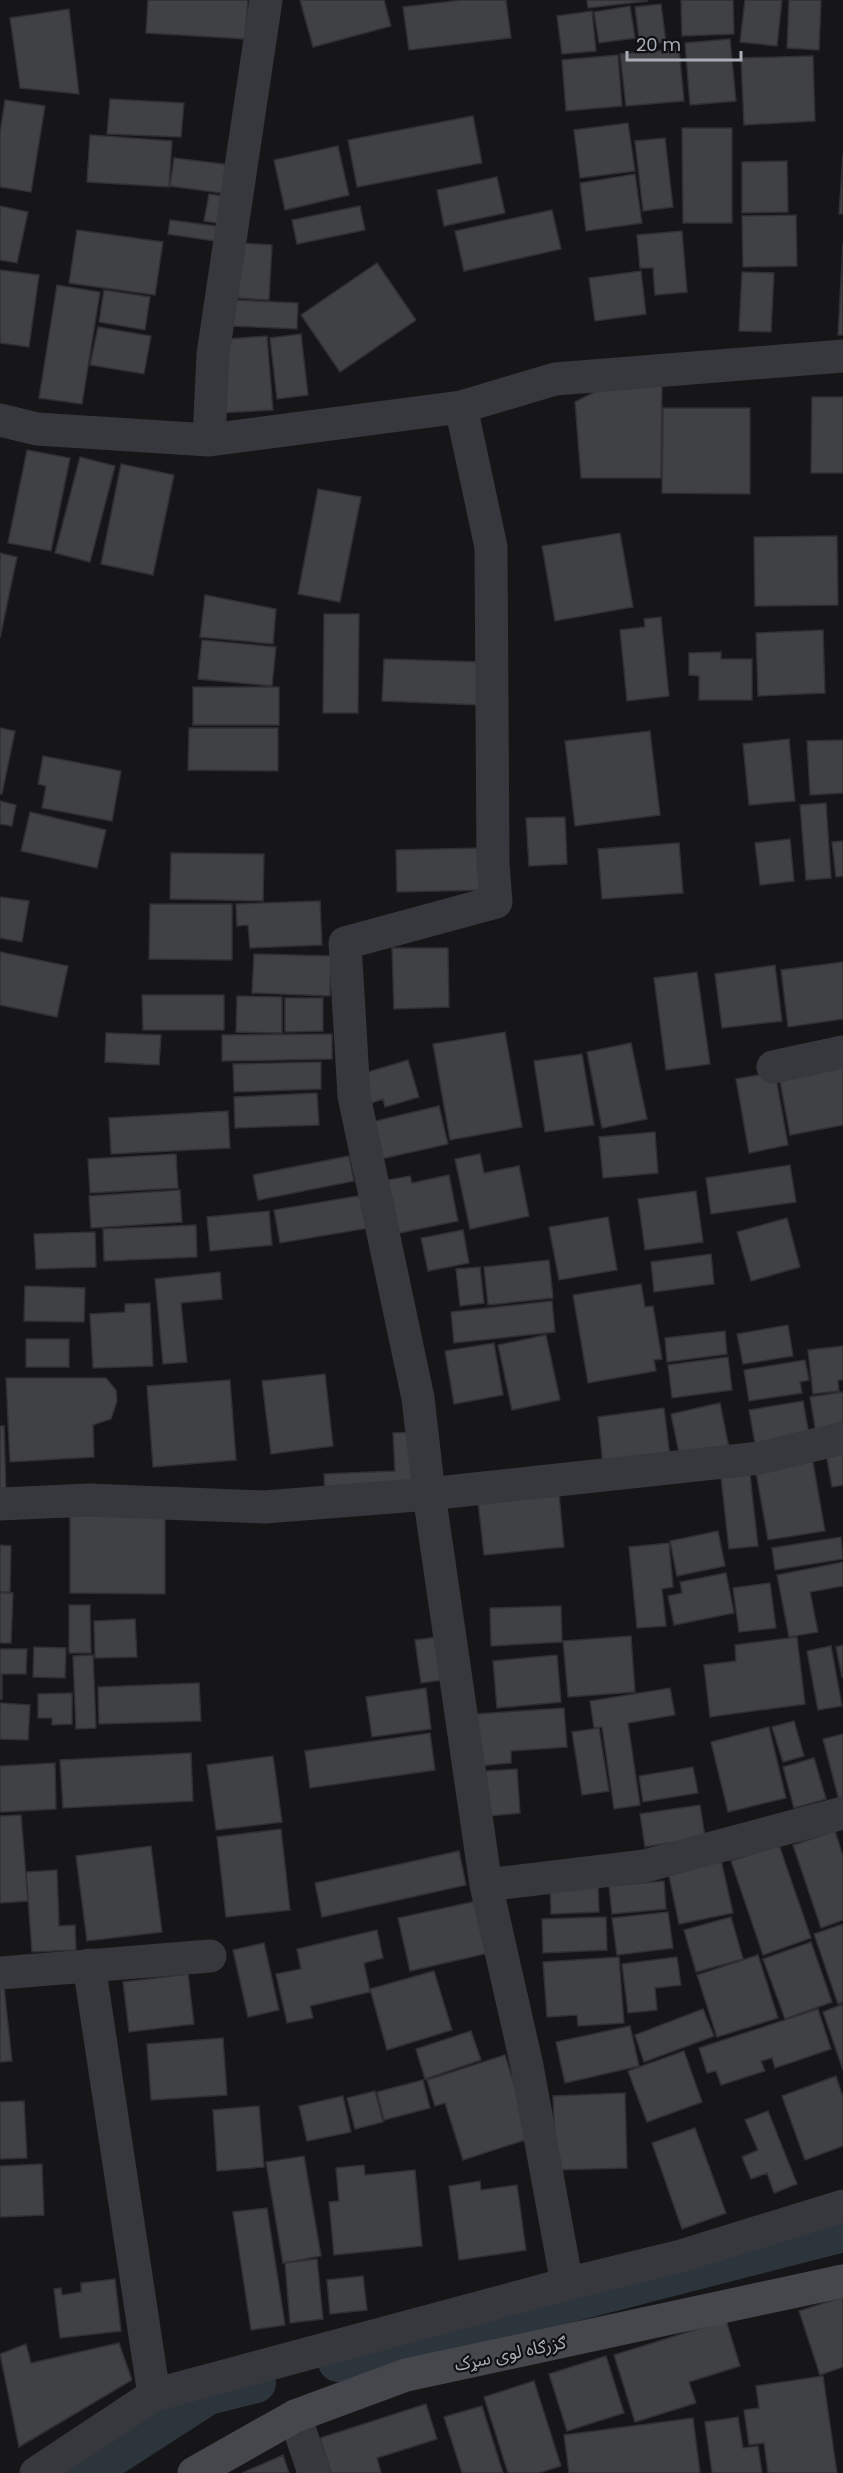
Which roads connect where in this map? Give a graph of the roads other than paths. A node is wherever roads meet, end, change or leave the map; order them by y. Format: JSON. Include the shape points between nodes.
{"nodes":[{"id":1,"x":266,"y":0,"type":"edge"},
{"id":2,"x":843,"y":356,"type":"edge"},
{"id":3,"x":461,"y":407,"type":"junction"},
{"id":4,"x":0,"y":420,"type":"edge"},
{"id":5,"x":209,"y":440,"type":"junction"},
{"id":6,"x":843,"y":1052,"type":"edge"},
{"id":7,"x":774,"y":1067,"type":"dead end"},
{"id":8,"x":843,"y":1438,"type":"edge"},
{"id":9,"x":429,"y":1494,"type":"junction"},
{"id":10,"x":0,"y":1504,"type":"edge"},
{"id":11,"x":843,"y":1813,"type":"edge"},
{"id":12,"x":486,"y":1885,"type":"junction"},
{"id":13,"x":210,"y":1956,"type":"dead end"},
{"id":14,"x":88,"y":1965,"type":"junction"},
{"id":15,"x":0,"y":1973,"type":"edge"},
{"id":16,"x":843,"y":2206,"type":"edge"},
{"id":17,"x":843,"y":2281,"type":"edge"},
{"id":18,"x":567,"y":2284,"type":"junction"},
{"id":19,"x":154,"y":2395,"type":"junction"},
{"id":20,"x":295,"y":2416,"type":"junction"},
{"id":21,"x":36,"y":2473,"type":"edge"},
{"id":22,"x":194,"y":2473,"type":"edge"},
{"id":23,"x":314,"y":2473,"type":"edge"}],
"edges":[{"from":1,"to":5,"type":"street","via":[[214,344]]},
{"from":2,"to":3,"type":"street","via":[[555,380]]},
{"from":3,"to":5,"type":"street"},
{"from":3,"to":9,"type":"street","via":[[491,547],[496,902],[345,943],[354,1096],[418,1398]]},
{"from":4,"to":5,"type":"street","via":[[37,429]]},
{"from":6,"to":7,"type":"street"},
{"from":8,"to":9,"type":"street","via":[[760,1458]]},
{"from":9,"to":10,"type":"street","via":[[265,1507],[89,1500]]},
{"from":9,"to":12,"type":"street"},
{"from":11,"to":12,"type":"street","via":[[645,1866]]},
{"from":12,"to":18,"type":"street","via":[[526,2066]]},
{"from":13,"to":14,"type":"street"},
{"from":14,"to":15,"type":"street"},
{"from":14,"to":19,"type":"street"},
{"from":16,"to":18,"type":"street","via":[[681,2256]]},
{"from":17,"to":20,"type":"street","name":"ګزرګاه لوی سړک","via":[[406,2375]]},
{"from":18,"to":19,"type":"street"},
{"from":19,"to":21,"type":"street"},
{"from":20,"to":22,"type":"street","name":"ګزرګاه لوی سړک"},
{"from":20,"to":23,"type":"street"}]}
